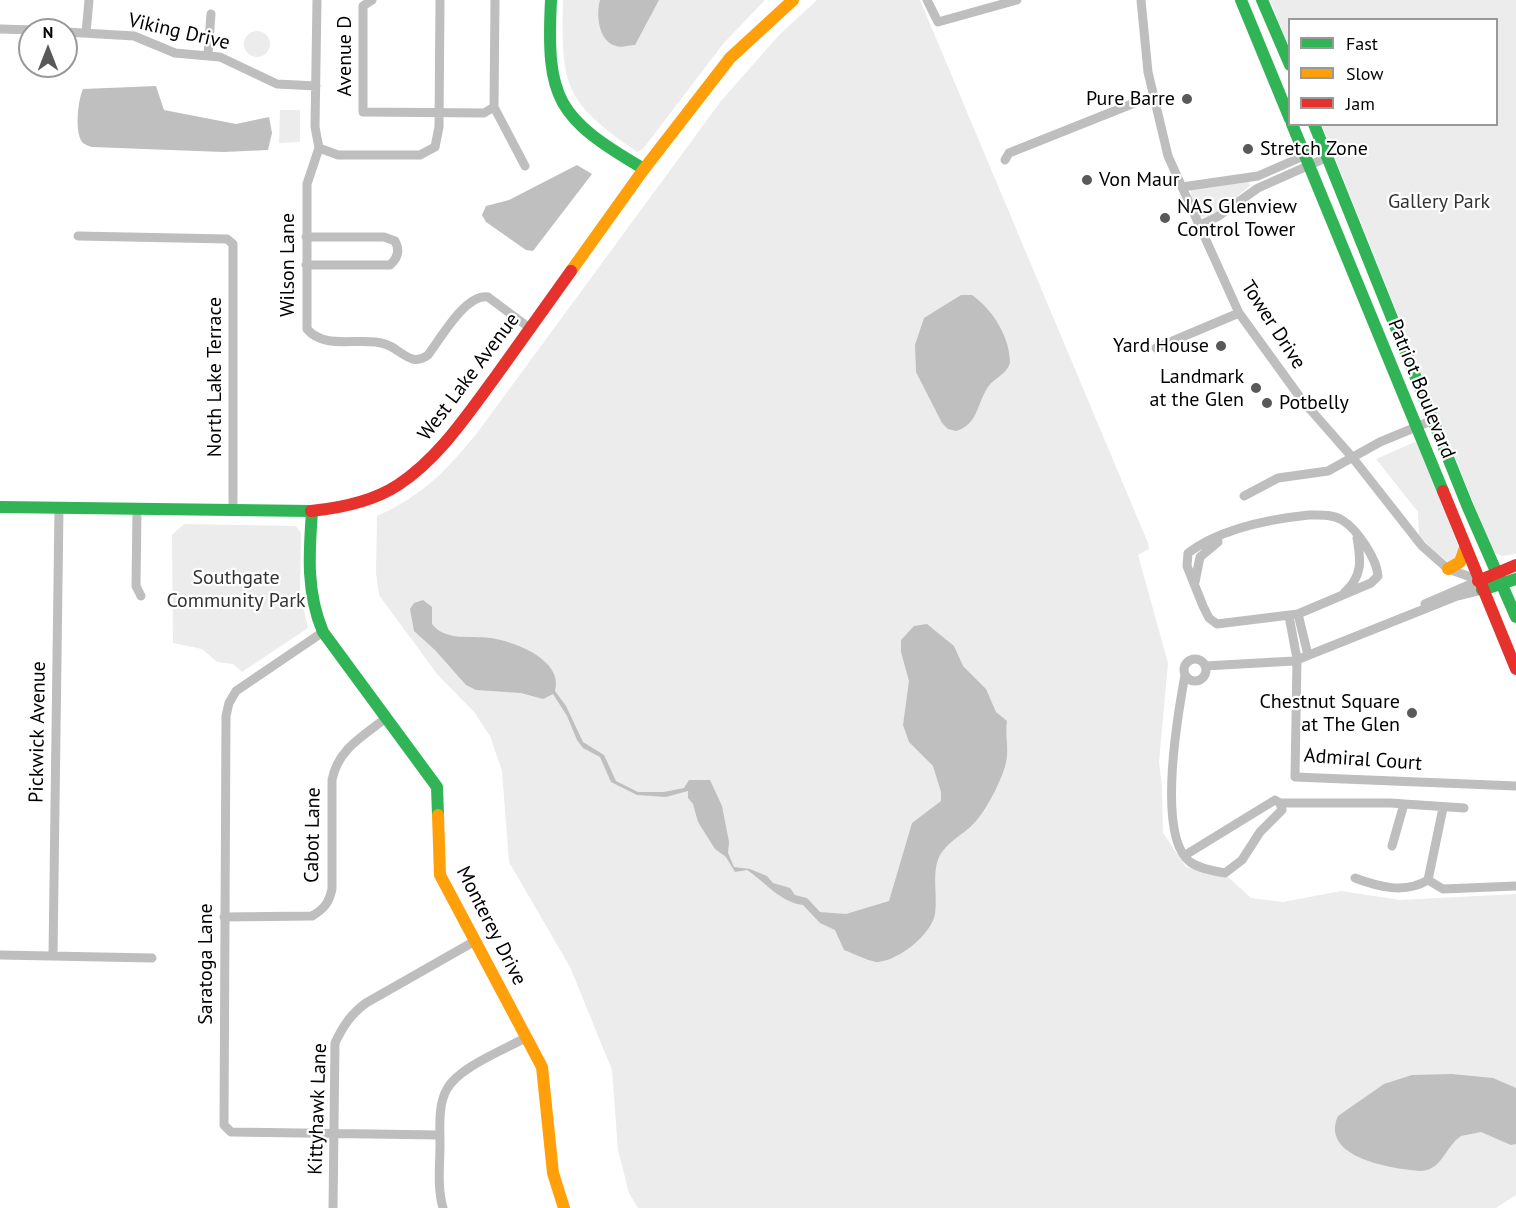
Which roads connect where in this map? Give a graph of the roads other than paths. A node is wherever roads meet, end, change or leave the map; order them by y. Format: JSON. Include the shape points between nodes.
{"nodes":[{"id":1,"x":89,"y":0,"type":"edge"},
{"id":2,"x":317,"y":0,"type":"edge"},
{"id":3,"x":372,"y":0,"type":"edge"},
{"id":4,"x":440,"y":0,"type":"edge"},
{"id":5,"x":495,"y":0,"type":"edge"},
{"id":6,"x":551,"y":0,"type":"edge"},
{"id":7,"x":793,"y":0,"type":"edge"},
{"id":8,"x":927,"y":0,"type":"edge"},
{"id":9,"x":1017,"y":0,"type":"edge"},
{"id":10,"x":1141,"y":0,"type":"edge"},
{"id":11,"x":1241,"y":0,"type":"edge"},
{"id":12,"x":1262,"y":0,"type":"edge"},
{"id":13,"x":211,"y":14,"type":"dead end"},
{"id":14,"x":0,"y":28,"type":"edge"},
{"id":15,"x":18,"y":29,"type":"edge"},
{"id":16,"x":78,"y":33,"type":"edge"},
{"id":17,"x":86,"y":33,"type":"junction"},
{"id":18,"x":208,"y":54,"type":"junction"},
{"id":19,"x":1288,"y":60,"type":"edge"},
{"id":20,"x":315,"y":86,"type":"junction"},
{"id":21,"x":1152,"y":96,"type":"junction"},
{"id":22,"x":494,"y":107,"type":"junction"},
{"id":23,"x":439,"y":113,"type":"junction"},
{"id":24,"x":1288,"y":115,"type":"edge"},
{"id":25,"x":1293,"y":126,"type":"edge"},
{"id":26,"x":1315,"y":126,"type":"edge"},
{"id":27,"x":319,"y":147,"type":"junction"},
{"id":28,"x":1326,"y":152,"type":"junction"},
{"id":29,"x":1005,"y":160,"type":"dead end"},
{"id":30,"x":1306,"y":161,"type":"junction"},
{"id":31,"x":525,"y":166,"type":"dead end"},
{"id":32,"x":644,"y":169,"type":"junction"},
{"id":33,"x":1249,"y":177,"type":"junction"},
{"id":34,"x":1182,"y":187,"type":"junction"},
{"id":35,"x":1257,"y":189,"type":"junction"},
{"id":36,"x":1198,"y":226,"type":"junction"},
{"id":37,"x":78,"y":236,"type":"dead end"},
{"id":38,"x":306,"y":237,"type":"junction"},
{"id":39,"x":306,"y":265,"type":"junction"},
{"id":40,"x":1239,"y":313,"type":"junction"},
{"id":41,"x":531,"y":329,"type":"junction"},
{"id":42,"x":1156,"y":348,"type":"dead end"},
{"id":43,"x":1433,"y":420,"type":"junction"},
{"id":44,"x":1416,"y":426,"type":"junction"},
{"id":45,"x":1352,"y":457,"type":"junction"},
{"id":46,"x":1244,"y":496,"type":"dead end"},
{"id":47,"x":0,"y":507,"type":"edge"},
{"id":48,"x":59,"y":508,"type":"junction"},
{"id":49,"x":137,"y":509,"type":"junction"},
{"id":50,"x":233,"y":511,"type":"junction"},
{"id":51,"x":312,"y":511,"type":"junction"},
{"id":52,"x":1357,"y":537,"type":"junction"},
{"id":53,"x":1465,"y":548,"type":"junction"},
{"id":54,"x":1516,"y":565,"type":"edge"},
{"id":55,"x":1448,"y":568,"type":"junction"},
{"id":56,"x":1500,"y":579,"type":"junction"},
{"id":57,"x":1516,"y":579,"type":"edge"},
{"id":58,"x":1480,"y":585,"type":"junction"},
{"id":59,"x":141,"y":596,"type":"dead end"},
{"id":60,"x":1340,"y":596,"type":"junction"},
{"id":61,"x":1294,"y":615,"type":"junction"},
{"id":62,"x":1516,"y":617,"type":"edge"},
{"id":63,"x":323,"y":632,"type":"junction"},
{"id":64,"x":1308,"y":655,"type":"junction"},
{"id":65,"x":1297,"y":659,"type":"junction"},
{"id":66,"x":1205,"y":666,"type":"junction"},
{"id":67,"x":1516,"y":669,"type":"edge"},
{"id":68,"x":1185,"y":675,"type":"junction"},
{"id":69,"x":386,"y":718,"type":"junction"},
{"id":70,"x":1516,"y":786,"type":"edge"},
{"id":71,"x":1280,"y":803,"type":"junction"},
{"id":72,"x":1404,"y":804,"type":"junction"},
{"id":73,"x":1443,"y":808,"type":"junction"},
{"id":74,"x":1464,"y":808,"type":"dead end"},
{"id":75,"x":1392,"y":846,"type":"dead end"},
{"id":76,"x":1184,"y":854,"type":"junction"},
{"id":77,"x":1355,"y":878,"type":"dead end"},
{"id":78,"x":1428,"y":879,"type":"junction"},
{"id":79,"x":1516,"y":886,"type":"edge"},
{"id":80,"x":224,"y":917,"type":"junction"},
{"id":81,"x":475,"y":941,"type":"junction"},
{"id":82,"x":0,"y":956,"type":"edge"},
{"id":83,"x":53,"y":956,"type":"junction"},
{"id":84,"x":152,"y":958,"type":"dead end"},
{"id":85,"x":527,"y":1037,"type":"junction"},
{"id":86,"x":333,"y":1134,"type":"junction"},
{"id":87,"x":440,"y":1135,"type":"junction"},
{"id":88,"x":333,"y":1208,"type":"edge"},
{"id":89,"x":443,"y":1208,"type":"edge"},
{"id":90,"x":564,"y":1208,"type":"edge"}],
"edges":[{"from":1,"to":17,"type":"street"},
{"from":2,"to":20,"type":"street"},
{"from":3,"to":23,"type":"street","name":"Avenue D","via":[[363,6],[363,112]]},
{"from":4,"to":23,"type":"street"},
{"from":5,"to":22,"type":"street"},
{"from":6,"to":32,"type":"street","via":[[550,52],[555,90],[570,114],[591,134]]},
{"from":7,"to":32,"type":"street","name":"West Lake Avenue","via":[[730,58]]},
{"from":8,"to":9,"type":"street","via":[[938,22],[945,22]]},
{"from":10,"to":21,"type":"street","name":"Tower Drive"},
{"from":11,"to":24,"type":"street"},
{"from":12,"to":19,"type":"street"},
{"from":13,"to":18,"type":"street"},
{"from":14,"to":15,"type":"street"},
{"from":16,"to":17,"type":"street","name":"Viking Drive"},
{"from":17,"to":18,"type":"street","name":"Viking Drive","via":[[135,36],[169,52]]},
{"from":18,"to":20,"type":"street","name":"Viking Drive","via":[[278,84]]},
{"from":20,"to":27,"type":"street"},
{"from":21,"to":29,"type":"street","via":[[1009,153]]},
{"from":21,"to":34,"type":"street","name":"Tower Drive","via":[[1168,156]]},
{"from":22,"to":23,"type":"street","via":[[484,113]]},
{"from":22,"to":31,"type":"street"},
{"from":23,"to":27,"type":"street","via":[[436,142],[423,154],[338,155]]},
{"from":25,"to":30,"type":"street","name":"Patriot Boulevard"},
{"from":26,"to":28,"type":"street","name":"Patriot Boulevard"},
{"from":27,"to":38,"type":"street","name":"Wilson Lane","via":[[307,184]]},
{"from":28,"to":30,"type":"street"},
{"from":28,"to":43,"type":"street","name":"Patriot Boulevard"},
{"from":30,"to":33,"type":"street"},
{"from":30,"to":35,"type":"street"},
{"from":30,"to":44,"type":"street","name":"Patriot Boulevard"},
{"from":32,"to":41,"type":"street","name":"West Lake Avenue"},
{"from":33,"to":34,"type":"street"},
{"from":33,"to":35,"type":"street"},
{"from":34,"to":36,"type":"street","name":"Tower Drive"},
{"from":35,"to":36,"type":"street"},
{"from":36,"to":40,"type":"street","name":"Tower Drive"},
{"from":37,"to":50,"type":"street","name":"North Lake Terrace","via":[[228,239],[233,244]]},
{"from":38,"to":39,"type":"street","name":"Wilson Lane"},
{"from":38,"to":39,"type":"street","via":[[384,237],[394,241],[398,248],[390,265]]},
{"from":39,"to":41,"type":"street","name":"Wilson Lane","via":[[305,323],[311,334],[323,339],[380,343],[407,358],[423,359],[468,302],[480,296],[488,297]]},
{"from":40,"to":42,"type":"street"},
{"from":40,"to":45,"type":"street","name":"Tower Drive","via":[[1302,400]]},
{"from":41,"to":51,"type":"street","name":"West Lake Avenue","via":[[435,456],[401,485],[343,508]]},
{"from":43,"to":44,"type":"street"},
{"from":43,"to":56,"type":"street","name":"Patriot Boulevard"},
{"from":44,"to":45,"type":"street"},
{"from":44,"to":53,"type":"street","name":"Patriot Boulevard"},
{"from":45,"to":46,"type":"street","via":[[1319,474],[1278,478]]},
{"from":45,"to":55,"type":"street","name":"Tower Drive","via":[[1422,546]]},
{"from":47,"to":48,"type":"street","name":"West Lake Avenue"},
{"from":48,"to":49,"type":"street","name":"West Lake Avenue"},
{"from":48,"to":83,"type":"street","name":"Pickwick Avenue"},
{"from":49,"to":50,"type":"street","name":"West Lake Avenue"},
{"from":49,"to":59,"type":"street","via":[[136,586]]},
{"from":50,"to":51,"type":"street","name":"West Lake Avenue"},
{"from":51,"to":63,"type":"street","name":"Monterey Drive","via":[[309,585],[313,613]]},
{"from":52,"to":60,"type":"street","via":[[1362,560],[1359,574]]},
{"from":52,"to":60,"type":"street","via":[[1377,564],[1378,576]]},
{"from":52,"to":61,"type":"street","via":[[1342,520],[1328,515],[1276,518],[1224,536],[1200,557],[1195,585],[1209,618],[1217,624]]},
{"from":53,"to":55,"type":"street","via":[[1460,562]]},
{"from":53,"to":58,"type":"street","name":"Patriot Boulevard"},
{"from":54,"to":56,"type":"street"},
{"from":55,"to":58,"type":"street","name":"Tower Drive"},
{"from":56,"to":57,"type":"street"},
{"from":56,"to":58,"type":"street"},
{"from":56,"to":62,"type":"street","name":"Patriot Boulevard"},
{"from":58,"to":64,"type":"street"},
{"from":58,"to":67,"type":"street","name":"Patriot Boulevard"},
{"from":60,"to":61,"type":"street"},
{"from":61,"to":64,"type":"street"},
{"from":61,"to":65,"type":"street","name":"Admiral Court"},
{"from":63,"to":69,"type":"street","name":"Monterey Drive"},
{"from":63,"to":80,"type":"street","name":"Saratoga Lane","via":[[236,691],[229,703]]},
{"from":64,"to":65,"type":"street"},
{"from":65,"to":66,"type":"street"},
{"from":65,"to":70,"type":"street","name":"Admiral Court","via":[[1295,777]]},
{"from":66,"to":68,"type":"street","via":[[1201,679],[1194,681]]},
{"from":66,"to":68,"type":"street","via":[[1190,660],[1185,665]]},
{"from":68,"to":76,"type":"street","via":[[1172,769],[1172,832]]},
{"from":69,"to":80,"type":"street","name":"Cabot Lane","via":[[350,745],[334,768],[332,889],[323,910],[312,916]]},
{"from":69,"to":81,"type":"street","name":"Monterey Drive","via":[[437,787],[440,875]]},
{"from":71,"to":72,"type":"street"},
{"from":71,"to":76,"type":"street","via":[[1275,800]]},
{"from":71,"to":76,"type":"street","via":[[1282,810],[1260,832],[1242,860],[1225,873],[1190,862]]},
{"from":72,"to":73,"type":"street"},
{"from":72,"to":75,"type":"street"},
{"from":73,"to":74,"type":"street"},
{"from":73,"to":78,"type":"street"},
{"from":77,"to":78,"type":"street","via":[[1380,888],[1417,887]]},
{"from":78,"to":79,"type":"street","via":[[1443,889]]},
{"from":80,"to":86,"type":"street","name":"Saratoga Lane","via":[[226,1130]]},
{"from":81,"to":85,"type":"street","name":"Monterey Drive"},
{"from":81,"to":86,"type":"street","name":"Kittyhawk Lane","via":[[366,1003],[343,1026],[335,1043]]},
{"from":82,"to":83,"type":"street"},
{"from":83,"to":84,"type":"street"},
{"from":85,"to":87,"type":"street","via":[[455,1079],[442,1100]]},
{"from":85,"to":90,"type":"street","name":"Monterey Drive","via":[[542,1067],[553,1173]]},
{"from":86,"to":87,"type":"street","name":"Saratoga Lane"},
{"from":86,"to":88,"type":"street","name":"Kittyhawk Lane"},
{"from":87,"to":89,"type":"street"}]}
